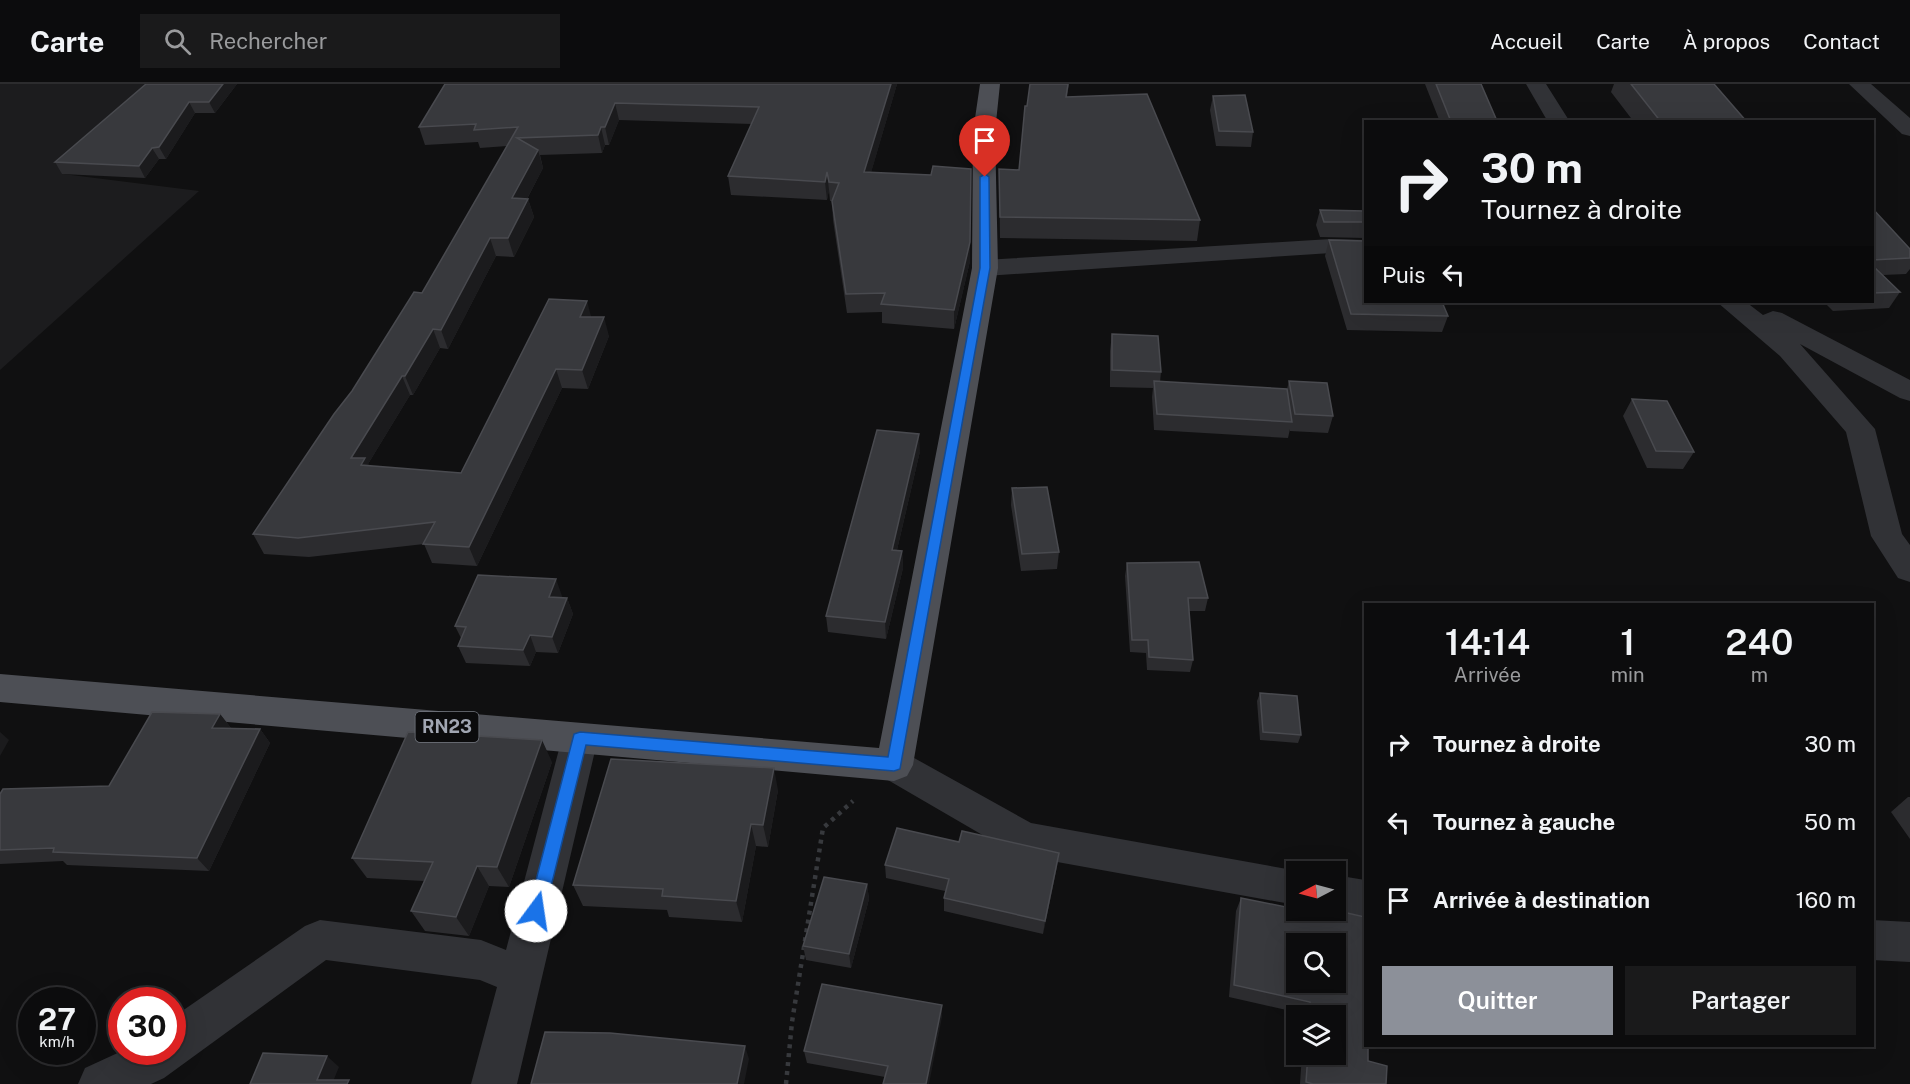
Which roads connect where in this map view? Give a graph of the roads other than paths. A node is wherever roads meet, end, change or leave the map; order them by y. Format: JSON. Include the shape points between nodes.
{"nodes":[{"id":1,"x":990,"y":84,"type":"edge"},
{"id":2,"x":1536,"y":84,"type":"edge"},
{"id":3,"x":1859,"y":84,"type":"edge"},
{"id":4,"x":1558,"y":120,"type":"edge"},
{"id":5,"x":1910,"y":129,"type":"edge"},
{"id":6,"x":1364,"y":248,"type":"edge"},
{"id":7,"x":985,"y":268,"type":"junction"},
{"id":8,"x":1731,"y":303,"type":"edge"},
{"id":9,"x":1742,"y":303,"type":"edge"},
{"id":10,"x":1910,"y":392,"type":"edge"},
{"id":11,"x":1910,"y":570,"type":"edge"},
{"id":12,"x":0,"y":688,"type":"edge"},
{"id":13,"x":580,"y":738,"type":"junction"},
{"id":14,"x":894,"y":765,"type":"junction"},
{"id":15,"x":1286,"y":885,"type":"edge"},
{"id":16,"x":1346,"y":896,"type":"edge"},
{"id":17,"x":1364,"y":899,"type":"edge"},
{"id":18,"x":1874,"y":940,"type":"edge"},
{"id":19,"x":1910,"y":942,"type":"edge"},
{"id":20,"x":520,"y":976,"type":"junction"},
{"id":21,"x":186,"y":1035,"type":"edge"},
{"id":22,"x":142,"y":1065,"type":"edge"},
{"id":23,"x":101,"y":1084,"type":"edge"},
{"id":24,"x":494,"y":1084,"type":"edge"}],
"edges":[{"from":1,"to":7,"type":"main road","via":[[984,132]]},
{"from":2,"to":4,"type":"street"},
{"from":3,"to":5,"type":"street"},
{"from":6,"to":7,"type":"street","via":[[1331,246]]},
{"from":7,"to":14,"type":"main road"},
{"from":8,"to":11,"type":"street","via":[[1790,350],[1860,429],[1887,536]]},
{"from":9,"to":10,"type":"street"},
{"from":12,"to":13,"type":"main road","number":"RN23"},
{"from":13,"to":14,"type":"main road","number":"RN23"},
{"from":13,"to":20,"type":"street"},
{"from":14,"to":15,"type":"street","via":[[1024,838]]},
{"from":16,"to":17,"type":"street"},
{"from":18,"to":19,"type":"street"},
{"from":20,"to":21,"type":"street","via":[[481,960],[320,940]]},
{"from":20,"to":24,"type":"street"},
{"from":22,"to":23,"type":"street"}]}
